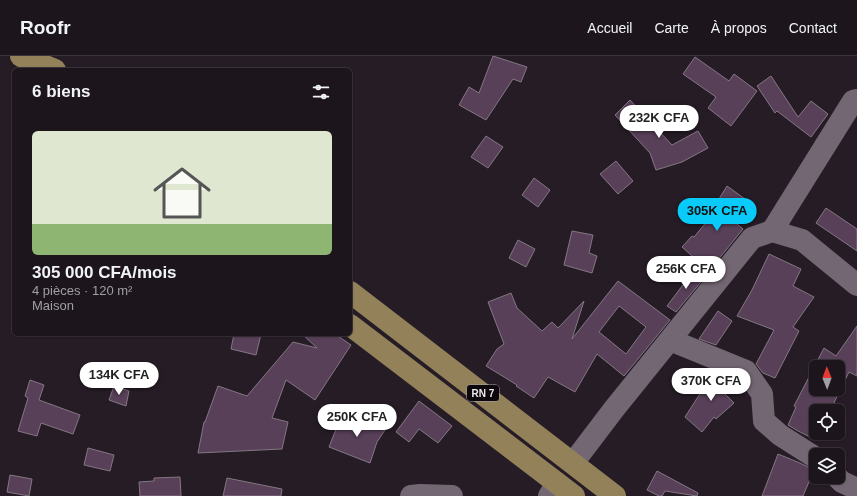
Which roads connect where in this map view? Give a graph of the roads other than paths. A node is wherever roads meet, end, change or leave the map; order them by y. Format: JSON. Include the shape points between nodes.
{"nodes":[{"id":1,"x":16,"y":56,"type":"edge"},
{"id":2,"x":21,"y":56,"type":"edge"},
{"id":3,"x":27,"y":68,"type":"edge"},
{"id":4,"x":50,"y":68,"type":"edge"},
{"id":5,"x":857,"y":100,"type":"edge"},
{"id":6,"x":772,"y":231,"type":"junction"},
{"id":7,"x":857,"y":285,"type":"edge"},
{"id":8,"x":352,"y":294,"type":"edge"},
{"id":9,"x":352,"y":326,"type":"edge"},
{"id":10,"x":670,"y":340,"type":"junction"},
{"id":11,"x":809,"y":454,"type":"edge"},
{"id":12,"x":573,"y":463,"type":"junction"},
{"id":13,"x":845,"y":483,"type":"edge"},
{"id":14,"x":857,"y":489,"type":"edge"},
{"id":15,"x":560,"y":492,"type":"edge"},
{"id":16,"x":411,"y":496,"type":"edge"},
{"id":17,"x":452,"y":496,"type":"edge"},
{"id":18,"x":615,"y":496,"type":"edge"}],
"edges":[{"from":1,"to":3,"type":"main road"},
{"from":2,"to":4,"type":"main road"},
{"from":5,"to":6,"type":"street","via":[[853,101]]},
{"from":6,"to":7,"type":"street","via":[[802,240]]},
{"from":6,"to":10,"type":"street","via":[[752,238]]},
{"from":8,"to":12,"type":"main road","number":"RN 7"},
{"from":9,"to":15,"type":"main road","number":"RN 7"},
{"from":10,"to":11,"type":"street","via":[[746,371],[762,394],[764,421]]},
{"from":10,"to":12,"type":"street"},
{"from":12,"to":18,"type":"main road","number":"RN 7"},
{"from":13,"to":14,"type":"street"},
{"from":16,"to":17,"type":"street"}]}
